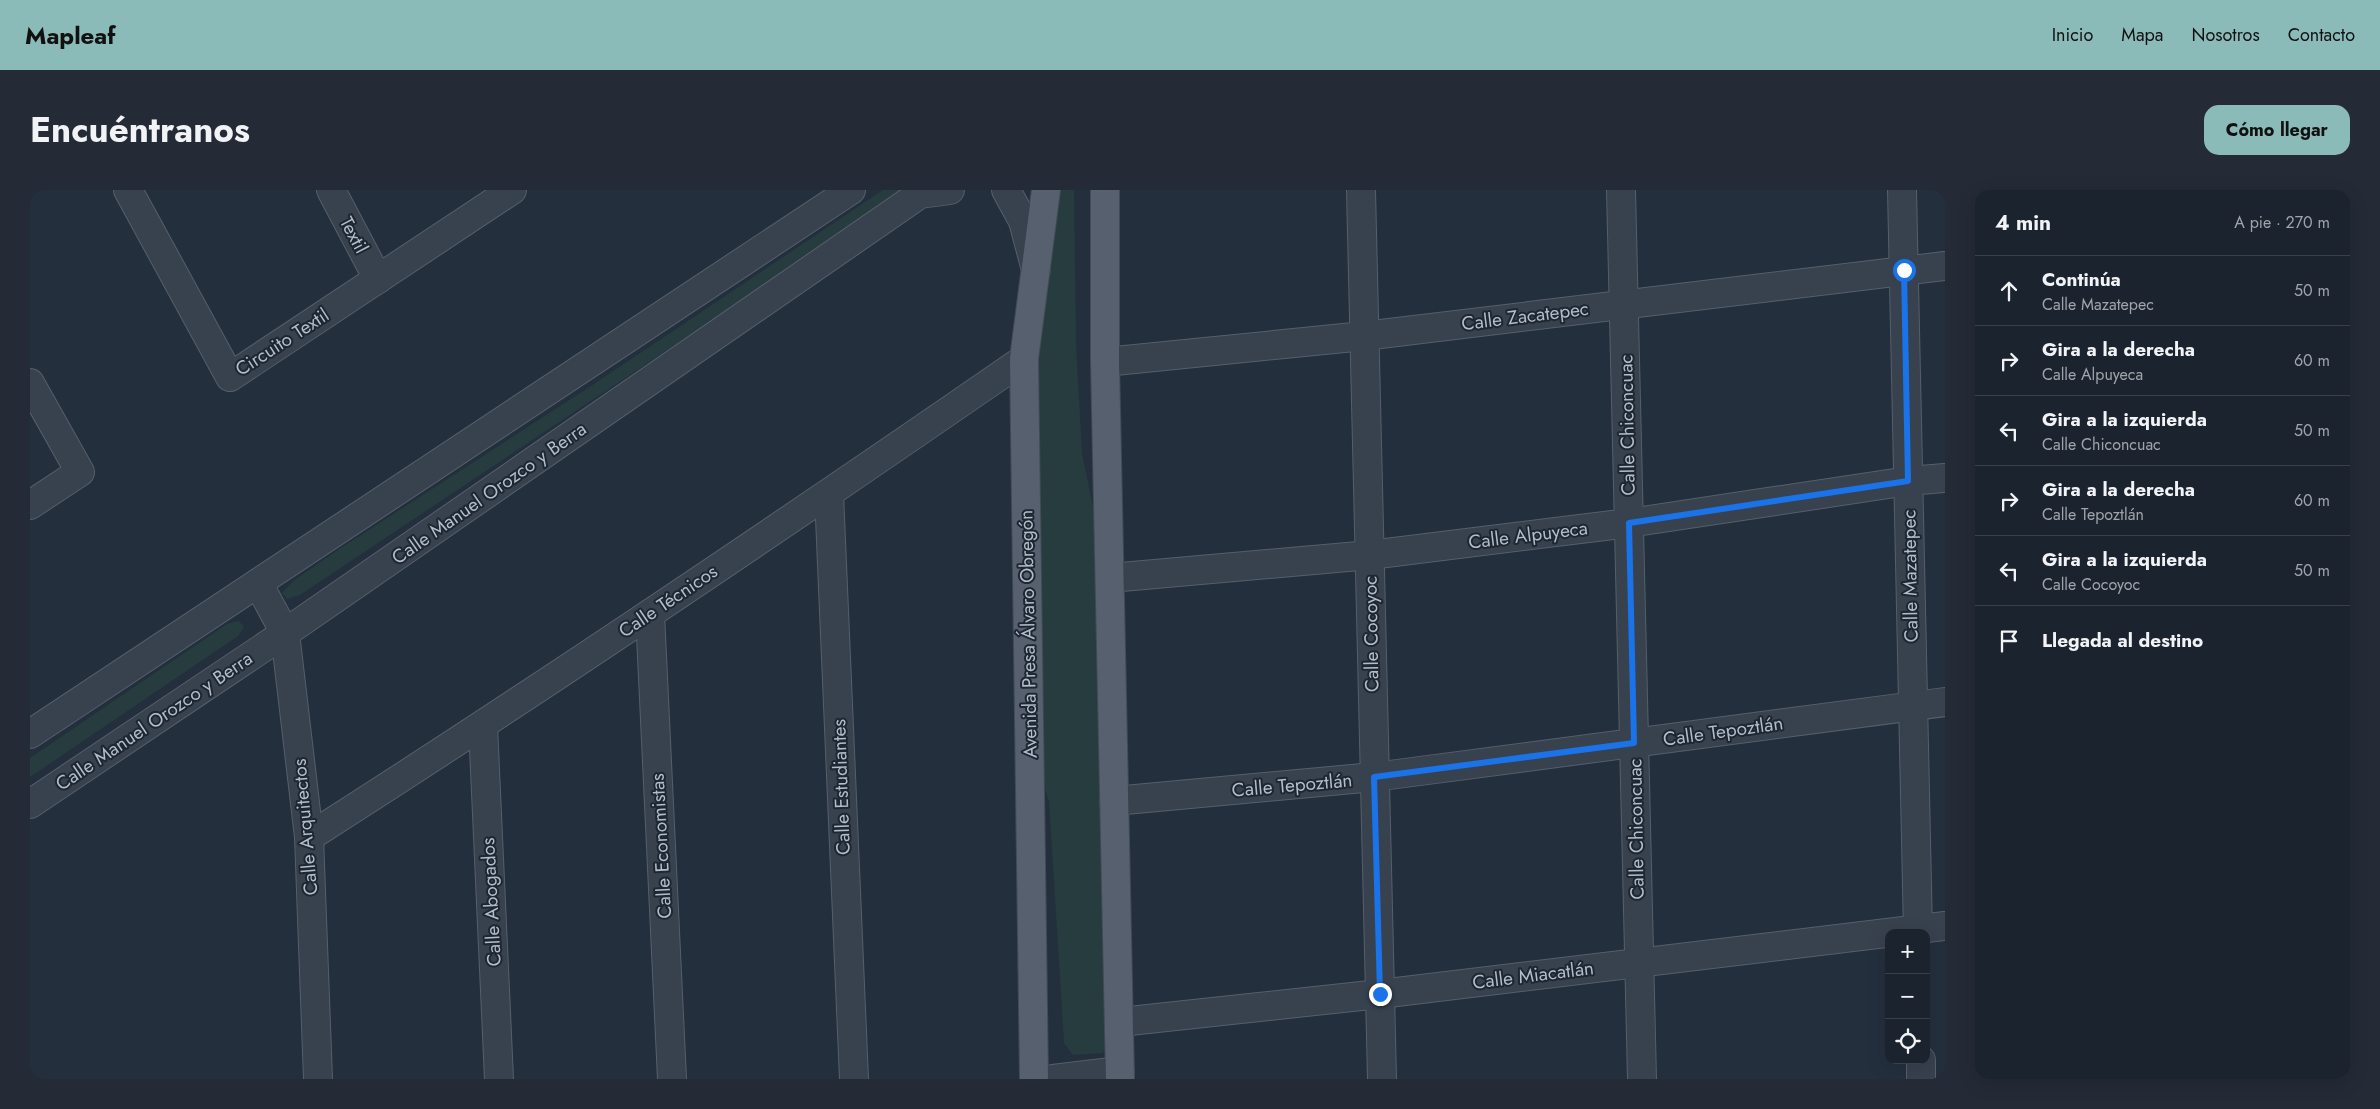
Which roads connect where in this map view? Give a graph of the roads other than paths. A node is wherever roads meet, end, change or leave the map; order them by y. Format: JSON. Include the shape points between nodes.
{"nodes":[{"id":1,"x":128,"y":190,"type":"edge"},
{"id":2,"x":330,"y":190,"type":"edge"},
{"id":3,"x":512,"y":190,"type":"edge"},
{"id":4,"x":851,"y":190,"type":"edge"},
{"id":5,"x":950,"y":190,"type":"edge"},
{"id":6,"x":1006,"y":190,"type":"edge"},
{"id":7,"x":1046,"y":190,"type":"edge"},
{"id":8,"x":1361,"y":190,"type":"edge"},
{"id":9,"x":1621,"y":190,"type":"edge"},
{"id":10,"x":1902,"y":190,"type":"edge"},
{"id":11,"x":1103,"y":197,"type":"edge"},
{"id":12,"x":1945,"y":266,"type":"edge"},
{"id":13,"x":1904,"y":270,"type":"junction"},
{"id":14,"x":1036,"y":271,"type":"junction"},
{"id":15,"x":378,"y":279,"type":"junction"},
{"id":16,"x":1624,"y":303,"type":"junction"},
{"id":17,"x":1364,"y":336,"type":"junction"},
{"id":18,"x":1024,"y":359,"type":"junction"},
{"id":19,"x":1105,"y":362,"type":"junction"},
{"id":20,"x":32,"y":392,"type":"edge"},
{"id":21,"x":1945,"y":478,"type":"edge"},
{"id":22,"x":1908,"y":481,"type":"junction"},
{"id":23,"x":829,"y":494,"type":"junction"},
{"id":24,"x":30,"y":505,"type":"edge"},
{"id":25,"x":1629,"y":523,"type":"junction"},
{"id":26,"x":1370,"y":555,"type":"junction"},
{"id":27,"x":1110,"y":578,"type":"junction"},
{"id":28,"x":258,"y":583,"type":"junction"},
{"id":29,"x":650,"y":614,"type":"junction"},
{"id":30,"x":285,"y":633,"type":"junction"},
{"id":31,"x":1945,"y":702,"type":"edge"},
{"id":32,"x":1913,"y":706,"type":"junction"},
{"id":33,"x":483,"y":726,"type":"junction"},
{"id":34,"x":30,"y":734,"type":"edge"},
{"id":35,"x":1634,"y":743,"type":"junction"},
{"id":36,"x":1374,"y":777,"type":"junction"},
{"id":37,"x":1114,"y":801,"type":"junction"},
{"id":38,"x":30,"y":804,"type":"edge"},
{"id":39,"x":308,"y":838,"type":"junction"},
{"id":40,"x":1945,"y":926,"type":"edge"},
{"id":41,"x":1918,"y":929,"type":"edge"},
{"id":42,"x":1929,"y":929,"type":"edge"},
{"id":43,"x":1885,"y":935,"type":"edge"},
{"id":44,"x":1640,"y":962,"type":"junction"},
{"id":45,"x":1380,"y":994,"type":"junction"},
{"id":46,"x":1120,"y":1022,"type":"junction"},
{"id":47,"x":1921,"y":1064,"type":"edge"},
{"id":48,"x":1120,"y":1075,"type":"edge"},
{"id":49,"x":318,"y":1079,"type":"edge"},
{"id":50,"x":499,"y":1079,"type":"edge"},
{"id":51,"x":672,"y":1079,"type":"edge"},
{"id":52,"x":854,"y":1079,"type":"edge"},
{"id":53,"x":1034,"y":1079,"type":"edge"},
{"id":54,"x":1053,"y":1079,"type":"edge"},
{"id":55,"x":1382,"y":1079,"type":"edge"},
{"id":56,"x":1642,"y":1079,"type":"edge"},
{"id":57,"x":1922,"y":1079,"type":"edge"}],
"edges":[{"from":1,"to":15,"type":"street","name":"Circuito Textil","via":[[230,377]]},
{"from":2,"to":15,"type":"street","name":"Textil"},
{"from":3,"to":15,"type":"street","name":"Circuito Textil"},
{"from":4,"to":28,"type":"street"},
{"from":5,"to":30,"type":"street","name":"Calle Manuel Orozco y Berra","via":[[920,194]]},
{"from":6,"to":14,"type":"street","via":[[1023,222]]},
{"from":7,"to":14,"type":"main road","name":"Avenida Presa Álvaro Obregón"},
{"from":8,"to":17,"type":"street","name":"Calle Cocoyoc"},
{"from":9,"to":16,"type":"street","name":"Calle Chiconcuac"},
{"from":10,"to":13,"type":"street","name":"Calle Mazatepec"},
{"from":11,"to":19,"type":"main road"},
{"from":12,"to":13,"type":"street","name":"Calle Zacatepec"},
{"from":13,"to":16,"type":"street","name":"Calle Zacatepec"},
{"from":13,"to":22,"type":"street","name":"Calle Mazatepec"},
{"from":14,"to":18,"type":"main road","name":"Avenida Presa Álvaro Obregón"},
{"from":16,"to":17,"type":"street","name":"Calle Zacatepec"},
{"from":16,"to":25,"type":"street","name":"Calle Chiconcuac"},
{"from":17,"to":19,"type":"street","name":"Calle Zacatepec"},
{"from":17,"to":26,"type":"street","name":"Calle Cocoyoc"},
{"from":18,"to":23,"type":"street","name":"Calle Técnicos"},
{"from":18,"to":53,"type":"main road","name":"Avenida Presa Álvaro Obregón"},
{"from":19,"to":27,"type":"main road"},
{"from":20,"to":24,"type":"street","via":[[80,472]]},
{"from":21,"to":22,"type":"street","name":"Calle Alpuyeca"},
{"from":22,"to":25,"type":"street","name":"Calle Alpuyeca"},
{"from":22,"to":32,"type":"street","name":"Calle Mazatepec"},
{"from":23,"to":29,"type":"street","name":"Calle Técnicos"},
{"from":23,"to":52,"type":"street","name":"Calle Estudiantes"},
{"from":25,"to":26,"type":"street","name":"Calle Alpuyeca"},
{"from":25,"to":35,"type":"street","name":"Calle Chiconcuac"},
{"from":26,"to":27,"type":"street","name":"Calle Alpuyeca"},
{"from":26,"to":36,"type":"street","name":"Calle Cocoyoc"},
{"from":27,"to":37,"type":"main road"},
{"from":28,"to":30,"type":"street","name":"Calle Arquitectos"},
{"from":28,"to":34,"type":"street"},
{"from":29,"to":33,"type":"street","name":"Calle Técnicos"},
{"from":29,"to":51,"type":"street","name":"Calle Economistas"},
{"from":30,"to":38,"type":"street","name":"Calle Manuel Orozco y Berra"},
{"from":30,"to":39,"type":"street","name":"Calle Arquitectos"},
{"from":31,"to":32,"type":"street","name":"Calle Tepoztlán"},
{"from":32,"to":35,"type":"street","name":"Calle Tepoztlán"},
{"from":32,"to":41,"type":"street","name":"Calle Mazatepec"},
{"from":33,"to":39,"type":"street","name":"Calle Técnicos"},
{"from":33,"to":50,"type":"street","name":"Calle Abogados"},
{"from":35,"to":36,"type":"street","name":"Calle Tepoztlán"},
{"from":35,"to":44,"type":"street","name":"Calle Chiconcuac"},
{"from":36,"to":37,"type":"street","name":"Calle Tepoztlán"},
{"from":36,"to":45,"type":"street","name":"Calle Cocoyoc"},
{"from":37,"to":46,"type":"main road"},
{"from":39,"to":49,"type":"street","name":"Calle Arquitectos"},
{"from":40,"to":42,"type":"street","name":"Calle Miacatlán"},
{"from":43,"to":44,"type":"street","name":"Calle Miacatlán"},
{"from":44,"to":45,"type":"street","name":"Calle Miacatlán"},
{"from":44,"to":56,"type":"street","name":"Calle Chiconcuac"},
{"from":45,"to":46,"type":"street","name":"Calle Miacatlán"},
{"from":45,"to":55,"type":"street","name":"Calle Cocoyoc"},
{"from":46,"to":48,"type":"main road"},
{"from":47,"to":57,"type":"street"},
{"from":48,"to":54,"type":"street"}]}
